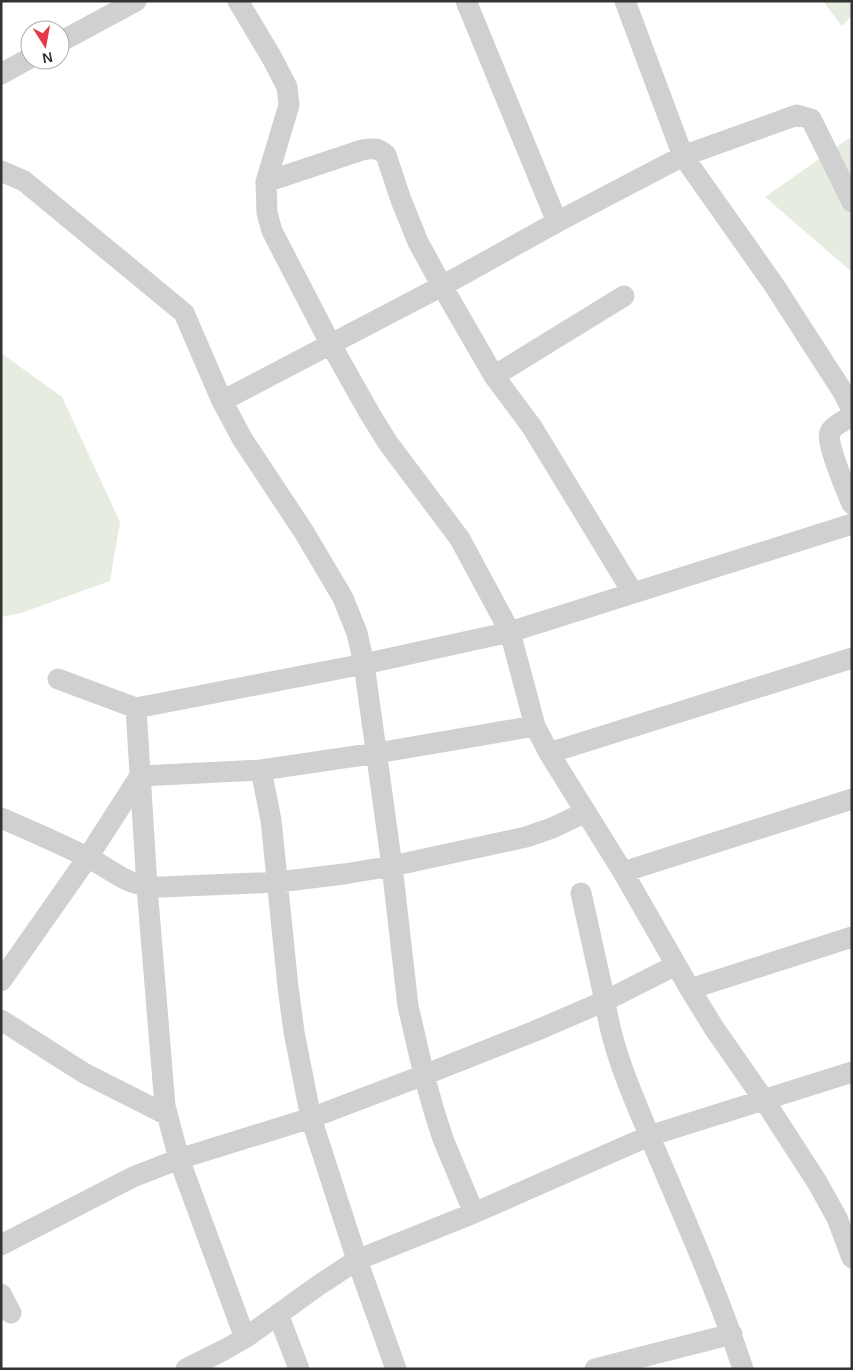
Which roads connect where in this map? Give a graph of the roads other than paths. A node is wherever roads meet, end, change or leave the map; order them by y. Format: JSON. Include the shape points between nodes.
{"nodes":[{"id":1,"x":136,"y":1,"type":"edge"},
{"id":2,"x":238,"y":1,"type":"edge"},
{"id":3,"x":466,"y":1,"type":"edge"},
{"id":4,"x":625,"y":1,"type":"edge"},
{"id":5,"x":70,"y":37,"type":"edge"},
{"id":6,"x":20,"y":64,"type":"edge"},
{"id":7,"x":1,"y":74,"type":"edge"},
{"id":8,"x":683,"y":156,"type":"junction"},
{"id":9,"x":1,"y":171,"type":"edge"},
{"id":10,"x":266,"y":182,"type":"junction"},
{"id":11,"x":852,"y":202,"type":"edge"},
{"id":12,"x":557,"y":222,"type":"junction"},
{"id":13,"x":442,"y":286,"type":"junction"},
{"id":14,"x":624,"y":296,"type":"dead end"},
{"id":15,"x":330,"y":344,"type":"junction"},
{"id":16,"x":494,"y":376,"type":"junction"},
{"id":17,"x":222,"y":401,"type":"junction"},
{"id":18,"x":852,"y":410,"type":"edge"},
{"id":19,"x":852,"y":416,"type":"edge"},
{"id":20,"x":852,"y":504,"type":"edge"},
{"id":21,"x":852,"y":524,"type":"edge"},
{"id":22,"x":633,"y":593,"type":"junction"},
{"id":23,"x":510,"y":632,"type":"junction"},
{"id":24,"x":852,"y":658,"type":"edge"},
{"id":25,"x":364,"y":664,"type":"junction"},
{"id":26,"x":58,"y":679,"type":"dead end"},
{"id":27,"x":136,"y":708,"type":"junction"},
{"id":28,"x":535,"y":726,"type":"junction"},
{"id":29,"x":378,"y":753,"type":"junction"},
{"id":30,"x":550,"y":753,"type":"junction"},
{"id":31,"x":261,"y":770,"type":"junction"},
{"id":32,"x":140,"y":776,"type":"junction"},
{"id":33,"x":852,"y":799,"type":"edge"},
{"id":34,"x":586,"y":812,"type":"junction"},
{"id":35,"x":1,"y":818,"type":"edge"},
{"id":36,"x":88,"y":857,"type":"junction"},
{"id":37,"x":392,"y":866,"type":"junction"},
{"id":38,"x":623,"y":872,"type":"junction"},
{"id":39,"x":278,"y":882,"type":"junction"},
{"id":40,"x":147,"y":887,"type":"junction"},
{"id":41,"x":581,"y":893,"type":"dead end"},
{"id":42,"x":852,"y":937,"type":"edge"},
{"id":43,"x":676,"y":965,"type":"junction"},
{"id":44,"x":1,"y":981,"type":"edge"},
{"id":45,"x":690,"y":989,"type":"junction"},
{"id":46,"x":605,"y":1001,"type":"junction"},
{"id":47,"x":1,"y":1020,"type":"edge"},
{"id":48,"x":852,"y":1072,"type":"edge"},
{"id":49,"x":424,"y":1075,"type":"junction"},
{"id":50,"x":764,"y":1100,"type":"junction"},
{"id":51,"x":167,"y":1115,"type":"junction"},
{"id":52,"x":311,"y":1118,"type":"junction"},
{"id":53,"x":650,"y":1136,"type":"junction"},
{"id":54,"x":179,"y":1160,"type":"junction"},
{"id":55,"x":474,"y":1213,"type":"junction"},
{"id":56,"x":844,"y":1216,"type":"edge"},
{"id":57,"x":2,"y":1242,"type":"edge"},
{"id":58,"x":852,"y":1258,"type":"edge"},
{"id":59,"x":357,"y":1260,"type":"junction"},
{"id":60,"x":1,"y":1294,"type":"edge"},
{"id":61,"x":11,"y":1313,"type":"dead end"},
{"id":62,"x":278,"y":1314,"type":"junction"},
{"id":63,"x":732,"y":1334,"type":"junction"},
{"id":64,"x":245,"y":1338,"type":"junction"},
{"id":65,"x":186,"y":1369,"type":"edge"},
{"id":66,"x":298,"y":1369,"type":"edge"},
{"id":67,"x":396,"y":1369,"type":"edge"},
{"id":68,"x":595,"y":1369,"type":"edge"},
{"id":69,"x":743,"y":1369,"type":"edge"}],
"edges":[{"from":1,"to":5,"type":"street"},
{"from":2,"to":10,"type":"street","via":[[287,87],[289,105]]},
{"from":3,"to":12,"type":"street"},
{"from":4,"to":8,"type":"street"},
{"from":6,"to":7,"type":"street"},
{"from":8,"to":11,"type":"street","via":[[797,114],[811,119]]},
{"from":8,"to":12,"type":"street"},
{"from":8,"to":18,"type":"street","via":[[774,285]]},
{"from":9,"to":17,"type":"street","via":[[24,181],[184,313]]},
{"from":10,"to":13,"type":"street","via":[[362,150],[381,150],[386,155],[418,242]]},
{"from":10,"to":15,"type":"street","via":[[267,213],[272,231]]},
{"from":12,"to":13,"type":"street"},
{"from":13,"to":15,"type":"street"},
{"from":13,"to":16,"type":"street"},
{"from":14,"to":16,"type":"street"},
{"from":15,"to":17,"type":"street"},
{"from":15,"to":23,"type":"street","via":[[388,443],[460,539]]},
{"from":16,"to":22,"type":"street","via":[[532,427]]},
{"from":17,"to":25,"type":"street","via":[[243,440],[309,539],[343,598],[357,633]]},
{"from":19,"to":20,"type":"street","via":[[831,430],[828,436]]},
{"from":21,"to":22,"type":"street"},
{"from":22,"to":23,"type":"street"},
{"from":23,"to":25,"type":"street"},
{"from":23,"to":28,"type":"street"},
{"from":24,"to":30,"type":"street"},
{"from":25,"to":27,"type":"street"},
{"from":25,"to":29,"type":"street"},
{"from":26,"to":27,"type":"street"},
{"from":27,"to":32,"type":"street"},
{"from":28,"to":29,"type":"street"},
{"from":28,"to":30,"type":"street"},
{"from":29,"to":31,"type":"street"},
{"from":29,"to":37,"type":"street"},
{"from":30,"to":34,"type":"street"},
{"from":31,"to":32,"type":"street"},
{"from":31,"to":39,"type":"street"},
{"from":32,"to":36,"type":"street"},
{"from":32,"to":40,"type":"street"},
{"from":33,"to":38,"type":"street"},
{"from":34,"to":37,"type":"street","via":[[526,837]]},
{"from":34,"to":38,"type":"street"},
{"from":35,"to":36,"type":"street"},
{"from":36,"to":40,"type":"street","via":[[131,883]]},
{"from":36,"to":44,"type":"street"},
{"from":37,"to":39,"type":"street"},
{"from":37,"to":49,"type":"street","via":[[408,1006]]},
{"from":38,"to":43,"type":"street"},
{"from":39,"to":40,"type":"street"},
{"from":39,"to":52,"type":"street","via":[[294,1032]]},
{"from":40,"to":51,"type":"street"},
{"from":41,"to":46,"type":"street"},
{"from":42,"to":45,"type":"street"},
{"from":43,"to":45,"type":"street"},
{"from":43,"to":46,"type":"street"},
{"from":45,"to":50,"type":"street"},
{"from":46,"to":49,"type":"street"},
{"from":46,"to":53,"type":"street","via":[[617,1054]]},
{"from":47,"to":51,"type":"street","via":[[84,1073]]},
{"from":48,"to":50,"type":"street"},
{"from":49,"to":52,"type":"street"},
{"from":49,"to":55,"type":"street","via":[[443,1139]]},
{"from":50,"to":53,"type":"street"},
{"from":50,"to":56,"type":"street","via":[[817,1182]]},
{"from":51,"to":54,"type":"street"},
{"from":52,"to":54,"type":"street"},
{"from":52,"to":59,"type":"street"},
{"from":53,"to":55,"type":"street"},
{"from":53,"to":63,"type":"street"},
{"from":54,"to":57,"type":"street","via":[[133,1177]]},
{"from":54,"to":64,"type":"street"},
{"from":55,"to":59,"type":"street"},
{"from":56,"to":58,"type":"street"},
{"from":59,"to":62,"type":"street"},
{"from":59,"to":67,"type":"street"},
{"from":60,"to":61,"type":"street"},
{"from":62,"to":64,"type":"street"},
{"from":62,"to":66,"type":"street"},
{"from":63,"to":68,"type":"street"},
{"from":63,"to":69,"type":"street"},
{"from":64,"to":65,"type":"street"}]}
